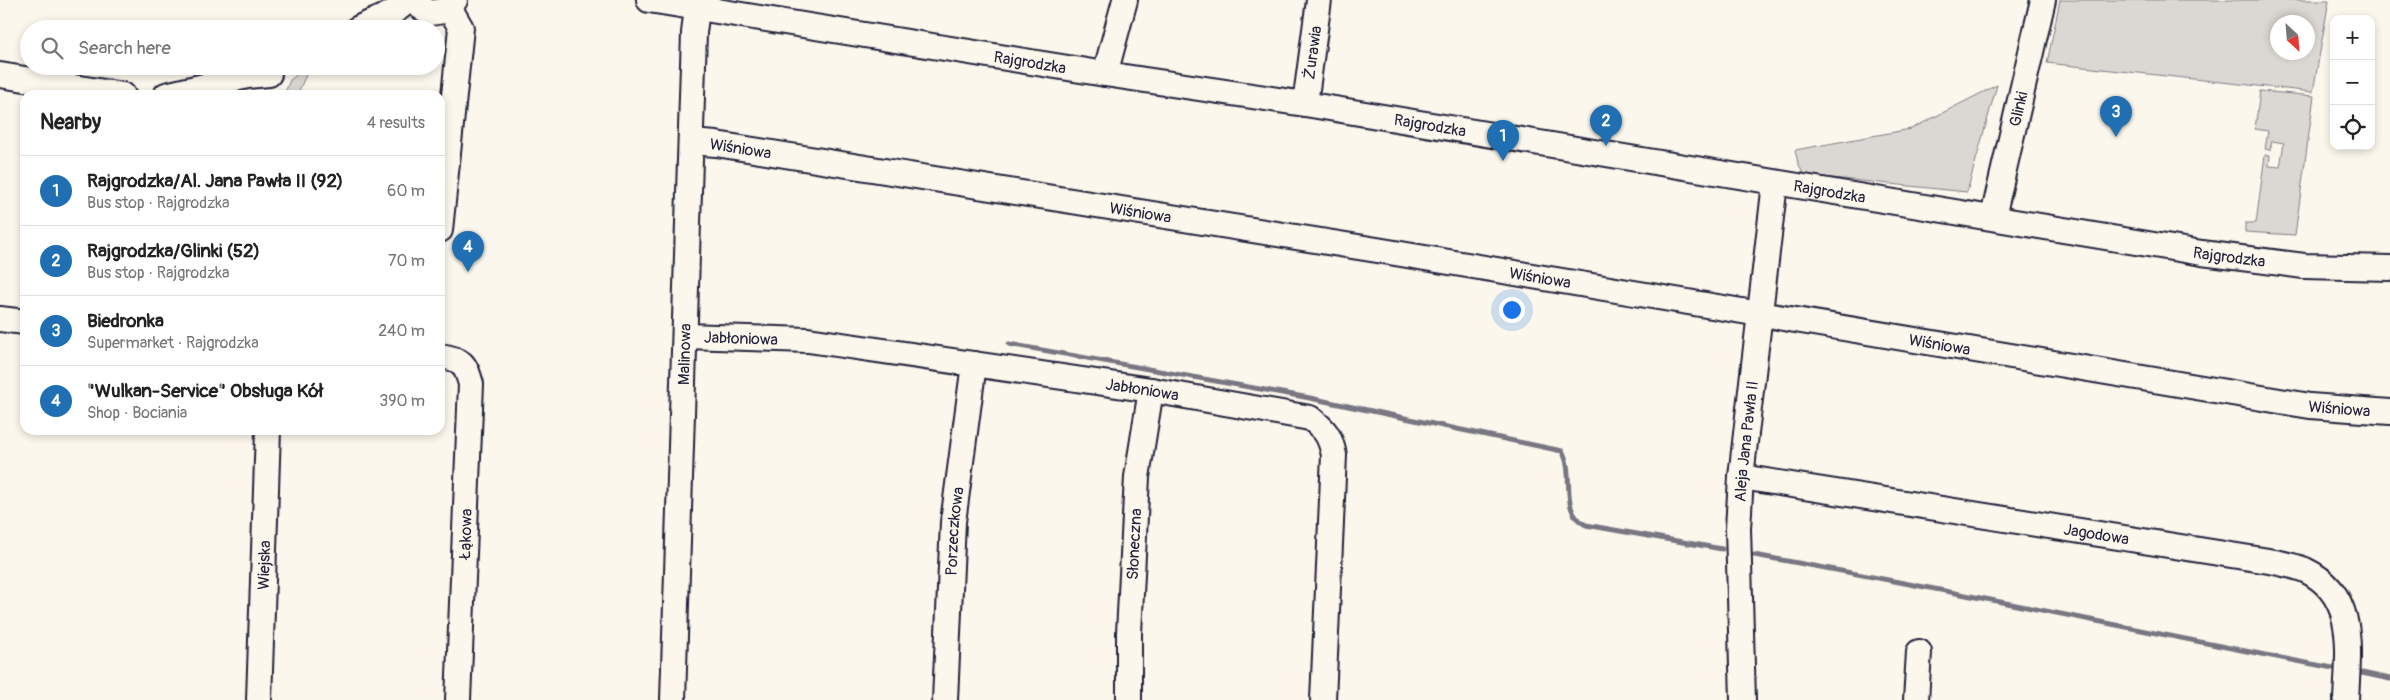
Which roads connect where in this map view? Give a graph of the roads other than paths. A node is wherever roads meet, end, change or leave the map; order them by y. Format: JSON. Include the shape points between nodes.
{"nodes":[{"id":1,"x":408,"y":0,"type":"edge"},
{"id":2,"x":649,"y":0,"type":"edge"},
{"id":3,"x":1125,"y":0,"type":"edge"},
{"id":4,"x":1319,"y":0,"type":"edge"},
{"id":5,"x":2043,"y":0,"type":"edge"},
{"id":6,"x":437,"y":5,"type":"edge"},
{"id":7,"x":697,"y":8,"type":"junction"},
{"id":8,"x":376,"y":20,"type":"edge"},
{"id":9,"x":409,"y":20,"type":"edge"},
{"id":10,"x":1105,"y":74,"type":"junction"},
{"id":11,"x":0,"y":75,"type":"edge"},
{"id":12,"x":276,"y":79,"type":"edge"},
{"id":13,"x":92,"y":90,"type":"edge"},
{"id":14,"x":187,"y":90,"type":"edge"},
{"id":15,"x":249,"y":90,"type":"edge"},
{"id":16,"x":1306,"y":104,"type":"junction"},
{"id":17,"x":691,"y":142,"type":"junction"},
{"id":18,"x":445,"y":182,"type":"edge"},
{"id":19,"x":1774,"y":183,"type":"junction"},
{"id":20,"x":1994,"y":217,"type":"junction"},
{"id":21,"x":2390,"y":268,"type":"edge"},
{"id":22,"x":1760,"y":314,"type":"junction"},
{"id":23,"x":0,"y":319,"type":"edge"},
{"id":24,"x":20,"y":321,"type":"edge"},
{"id":25,"x":686,"y":336,"type":"junction"},
{"id":26,"x":445,"y":357,"type":"edge"},
{"id":27,"x":974,"y":364,"type":"junction"},
{"id":28,"x":1151,"y":390,"type":"junction"},
{"id":29,"x":2390,"y":412,"type":"edge"},
{"id":30,"x":268,"y":435,"type":"edge"},
{"id":31,"x":1742,"y":477,"type":"junction"},
{"id":32,"x":1919,"y":652,"type":"dead end"},
{"id":33,"x":259,"y":700,"type":"edge"},
{"id":34,"x":458,"y":700,"type":"edge"},
{"id":35,"x":673,"y":700,"type":"edge"},
{"id":36,"x":945,"y":700,"type":"edge"},
{"id":37,"x":1129,"y":700,"type":"edge"},
{"id":38,"x":1323,"y":700,"type":"edge"},
{"id":39,"x":1743,"y":700,"type":"edge"},
{"id":40,"x":1916,"y":700,"type":"edge"},
{"id":41,"x":2346,"y":700,"type":"edge"}],
"edges":[{"from":1,"to":8,"type":"street"},
{"from":2,"to":7,"type":"street","name":"Rajgrodzka"},
{"from":3,"to":10,"type":"street"},
{"from":4,"to":16,"type":"street","name":"Żurawia"},
{"from":5,"to":20,"type":"street","name":"Glinki"},
{"from":6,"to":9,"type":"street"},
{"from":6,"to":18,"type":"street","via":[[461,28]]},
{"from":7,"to":10,"type":"street","name":"Rajgrodzka"},
{"from":7,"to":17,"type":"street","name":"Malinowa"},
{"from":10,"to":16,"type":"street","name":"Rajgrodzka"},
{"from":11,"to":13,"type":"street"},
{"from":12,"to":14,"type":"street","via":[[247,76]]},
{"from":12,"to":15,"type":"street"},
{"from":16,"to":19,"type":"street","name":"Rajgrodzka"},
{"from":17,"to":22,"type":"street","name":"Wiśniowa","via":[[1367,248]]},
{"from":17,"to":25,"type":"street","name":"Malinowa"},
{"from":19,"to":20,"type":"street","name":"Rajgrodzka"},
{"from":19,"to":22,"type":"street","name":"Aleja Jana Pawła II"},
{"from":20,"to":21,"type":"street","name":"Rajgrodzka","via":[[2231,257],[2304,266]]},
{"from":22,"to":29,"type":"street","name":"Wiśniowa","via":[[2310,406]]},
{"from":22,"to":31,"type":"street","name":"Aleja Jana Pawła II"},
{"from":23,"to":24,"type":"street"},
{"from":25,"to":27,"type":"street","name":"Jabłoniowa","via":[[808,340]]},
{"from":25,"to":35,"type":"street","name":"Malinowa"},
{"from":26,"to":34,"type":"street","name":"Łąkowa","via":[[456,358],[466,368],[471,384]]},
{"from":27,"to":28,"type":"street","name":"Jabłoniowa"},
{"from":27,"to":36,"type":"street","name":"Porzeczkowa","via":[[953,522]]},
{"from":28,"to":37,"type":"street","name":"Słoneczna","via":[[1137,477]]},
{"from":28,"to":38,"type":"street","name":"Jabłoniowa","via":[[1310,418],[1323,428],[1331,441],[1334,455]]},
{"from":30,"to":33,"type":"street","name":"Wiejska"},
{"from":31,"to":39,"type":"street","name":"Aleja Jana Pawła II","via":[[1738,565]]},
{"from":31,"to":41,"type":"street","name":"Jagodowa","via":[[2275,562],[2304,570],[2331,590],[2345,613],[2349,641]]},
{"from":32,"to":40,"type":"street"}]}
